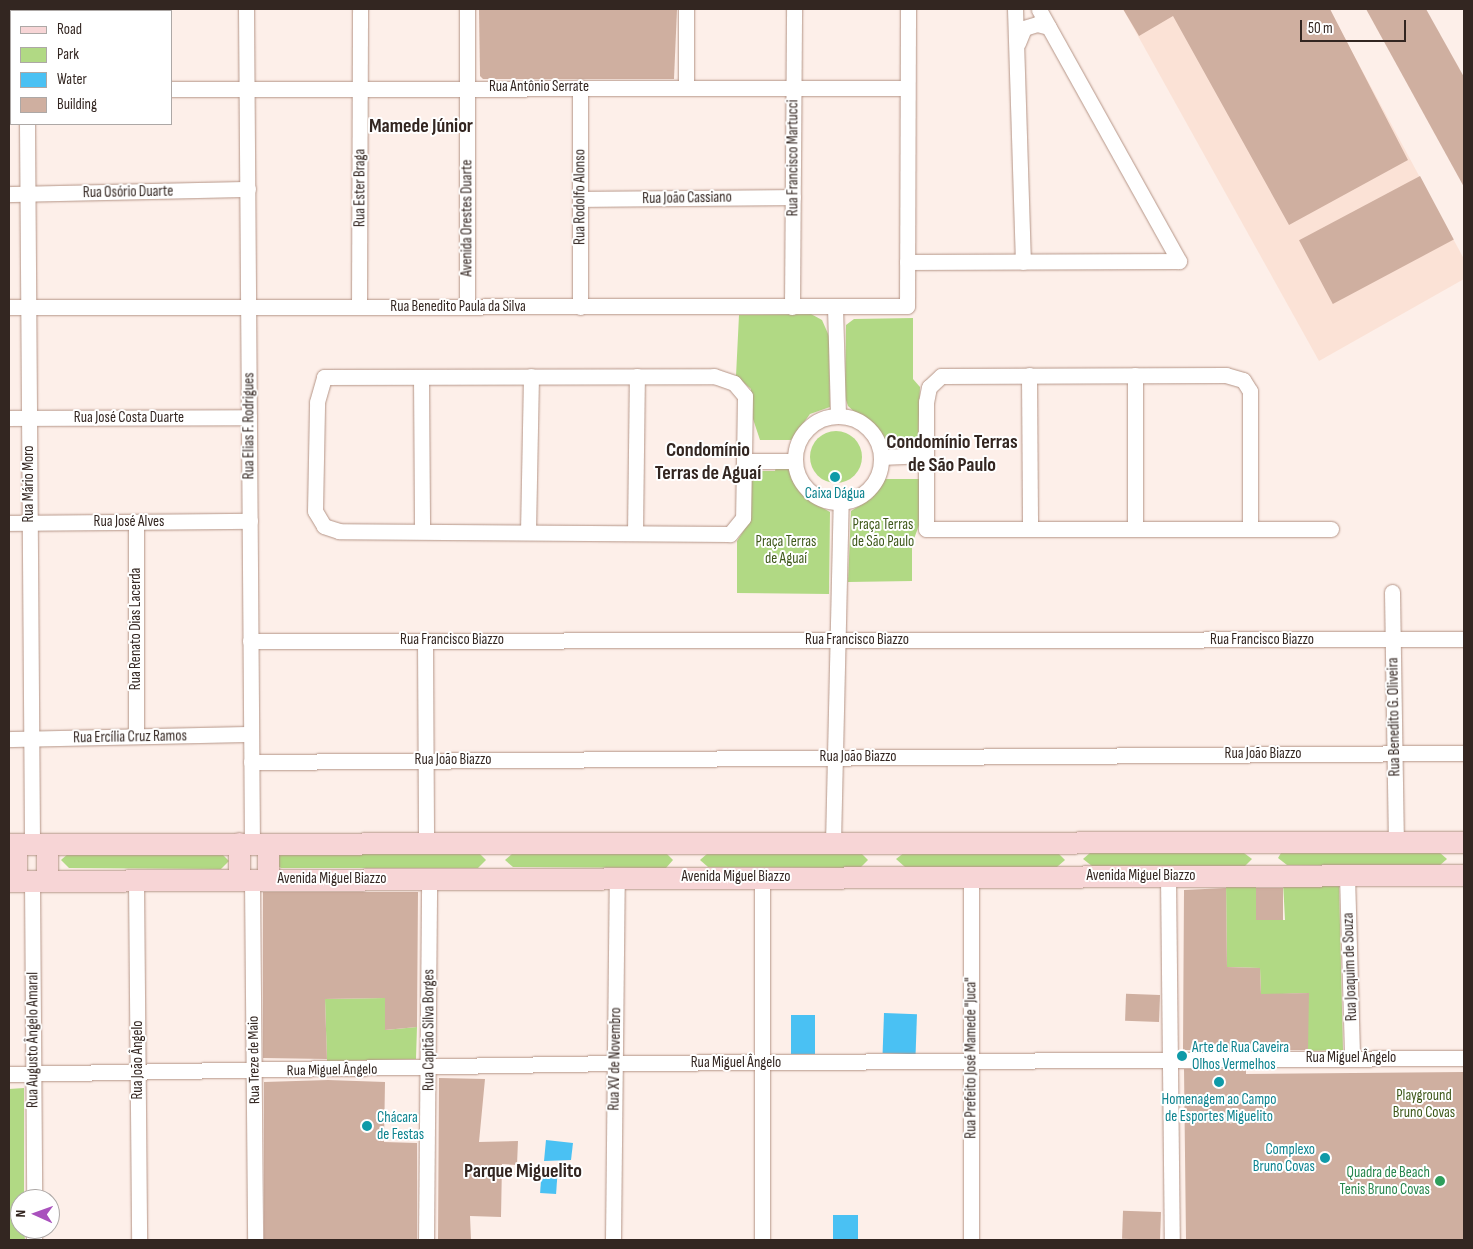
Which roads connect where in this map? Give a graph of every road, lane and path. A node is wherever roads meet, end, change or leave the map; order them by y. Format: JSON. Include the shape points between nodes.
{"nodes":[{"id":1,"x":246,"y":9,"type":"edge"},
{"id":2,"x":360,"y":9,"type":"edge"},
{"id":3,"x":467,"y":9,"type":"edge"},
{"id":4,"x":686,"y":9,"type":"edge"},
{"id":5,"x":794,"y":9,"type":"edge"},
{"id":6,"x":908,"y":9,"type":"edge"},
{"id":7,"x":1015,"y":9,"type":"edge"},
{"id":8,"x":1038,"y":9,"type":"edge"},
{"id":9,"x":1049,"y":27,"type":"junction"},
{"id":10,"x":1016,"y":49,"type":"junction"},
{"id":11,"x":467,"y":87,"type":"junction"},
{"id":12,"x":580,"y":87,"type":"junction"},
{"id":13,"x":247,"y":88,"type":"junction"},
{"id":14,"x":360,"y":88,"type":"junction"},
{"id":15,"x":686,"y":88,"type":"junction"},
{"id":16,"x":907,"y":88,"type":"junction"},
{"id":17,"x":172,"y":89,"type":"edge"},
{"id":18,"x":793,"y":89,"type":"junction"},
{"id":19,"x":27,"y":125,"type":"edge"},
{"id":20,"x":248,"y":189,"type":"junction"},
{"id":21,"x":9,"y":194,"type":"edge"},
{"id":22,"x":27,"y":194,"type":"junction"},
{"id":23,"x":793,"y":197,"type":"junction"},
{"id":24,"x":580,"y":199,"type":"junction"},
{"id":25,"x":907,"y":262,"type":"junction"},
{"id":26,"x":1023,"y":262,"type":"junction"},
{"id":27,"x":9,"y":307,"type":"edge"},
{"id":28,"x":28,"y":307,"type":"junction"},
{"id":29,"x":248,"y":307,"type":"junction"},
{"id":30,"x":359,"y":307,"type":"junction"},
{"id":31,"x":467,"y":307,"type":"junction"},
{"id":32,"x":580,"y":307,"type":"junction"},
{"id":33,"x":792,"y":307,"type":"junction"},
{"id":34,"x":835,"y":307,"type":"junction"},
{"id":35,"x":1135,"y":375,"type":"junction"},
{"id":36,"x":531,"y":376,"type":"junction"},
{"id":37,"x":637,"y":376,"type":"junction"},
{"id":38,"x":1029,"y":376,"type":"junction"},
{"id":39,"x":421,"y":377,"type":"junction"},
{"id":40,"x":838,"y":414,"type":"junction"},
{"id":41,"x":249,"y":417,"type":"junction"},
{"id":42,"x":9,"y":418,"type":"edge"},
{"id":43,"x":29,"y":418,"type":"junction"},
{"id":44,"x":926,"y":456,"type":"junction"},
{"id":45,"x":882,"y":457,"type":"junction"},
{"id":46,"x":794,"y":460,"type":"junction"},
{"id":47,"x":744,"y":461,"type":"junction"},
{"id":48,"x":841,"y":502,"type":"junction"},
{"id":49,"x":250,"y":521,"type":"junction"},
{"id":50,"x":30,"y":522,"type":"junction"},
{"id":51,"x":136,"y":522,"type":"junction"},
{"id":52,"x":9,"y":523,"type":"edge"},
{"id":53,"x":1030,"y":529,"type":"junction"},
{"id":54,"x":1135,"y":529,"type":"junction"},
{"id":55,"x":1250,"y":529,"type":"junction"},
{"id":56,"x":1332,"y":529,"type":"dead end"},
{"id":57,"x":422,"y":531,"type":"junction"},
{"id":58,"x":528,"y":532,"type":"junction"},
{"id":59,"x":635,"y":533,"type":"junction"},
{"id":60,"x":1392,"y":592,"type":"dead end"},
{"id":61,"x":1464,"y":639,"type":"edge"},
{"id":62,"x":425,"y":640,"type":"junction"},
{"id":63,"x":838,"y":640,"type":"junction"},
{"id":64,"x":1392,"y":640,"type":"junction"},
{"id":65,"x":250,"y":641,"type":"junction"},
{"id":66,"x":251,"y":734,"type":"junction"},
{"id":67,"x":136,"y":736,"type":"junction"},
{"id":68,"x":31,"y":738,"type":"junction"},
{"id":69,"x":9,"y":739,"type":"edge"},
{"id":70,"x":1464,"y":753,"type":"edge"},
{"id":71,"x":1394,"y":754,"type":"junction"},
{"id":72,"x":835,"y":758,"type":"junction"},
{"id":73,"x":425,"y":760,"type":"junction"},
{"id":74,"x":251,"y":762,"type":"junction"},
{"id":75,"x":881,"y":842,"type":"junction"},
{"id":76,"x":1257,"y":842,"type":"junction"},
{"id":77,"x":1396,"y":842,"type":"junction"},
{"id":78,"x":1462,"y":842,"type":"edge"},
{"id":79,"x":253,"y":843,"type":"junction"},
{"id":80,"x":692,"y":843,"type":"junction"},
{"id":81,"x":833,"y":843,"type":"junction"},
{"id":82,"x":26,"y":844,"type":"edge"},
{"id":83,"x":426,"y":844,"type":"junction"},
{"id":84,"x":1256,"y":875,"type":"junction"},
{"id":85,"x":1347,"y":875,"type":"junction"},
{"id":86,"x":1462,"y":875,"type":"edge"},
{"id":87,"x":1168,"y":876,"type":"junction"},
{"id":88,"x":693,"y":877,"type":"junction"},
{"id":89,"x":881,"y":877,"type":"junction"},
{"id":90,"x":971,"y":877,"type":"junction"},
{"id":91,"x":617,"y":878,"type":"junction"},
{"id":92,"x":762,"y":878,"type":"junction"},
{"id":93,"x":429,"y":879,"type":"junction"},
{"id":94,"x":26,"y":880,"type":"edge"},
{"id":95,"x":136,"y":880,"type":"junction"},
{"id":96,"x":253,"y":880,"type":"junction"},
{"id":97,"x":1352,"y":1058,"type":"junction"},
{"id":98,"x":1464,"y":1058,"type":"edge"},
{"id":99,"x":1170,"y":1060,"type":"junction"},
{"id":100,"x":971,"y":1061,"type":"junction"},
{"id":101,"x":762,"y":1062,"type":"junction"},
{"id":102,"x":615,"y":1063,"type":"junction"},
{"id":103,"x":429,"y":1069,"type":"junction"},
{"id":104,"x":254,"y":1071,"type":"junction"},
{"id":105,"x":139,"y":1072,"type":"junction"},
{"id":106,"x":9,"y":1074,"type":"edge"},
{"id":107,"x":34,"y":1074,"type":"junction"},
{"id":108,"x":34,"y":1189,"type":"edge"},
{"id":109,"x":139,"y":1240,"type":"edge"},
{"id":110,"x":255,"y":1240,"type":"edge"},
{"id":111,"x":426,"y":1240,"type":"edge"},
{"id":112,"x":613,"y":1240,"type":"edge"},
{"id":113,"x":762,"y":1240,"type":"edge"},
{"id":114,"x":971,"y":1240,"type":"edge"},
{"id":115,"x":1172,"y":1240,"type":"edge"}],
"edges":[{"from":1,"to":13,"type":"street","name":"Rua Elias F. Rodrigues"},
{"from":2,"to":14,"type":"street","name":"Rua Ester Braga"},
{"from":3,"to":11,"type":"street","name":"Avenida Orestes Duarte"},
{"from":4,"to":15,"type":"street"},
{"from":5,"to":18,"type":"street","name":"Rua Francisco Martucci"},
{"from":6,"to":16,"type":"street"},
{"from":7,"to":10,"type":"street"},
{"from":8,"to":9,"type":"street"},
{"from":9,"to":10,"type":"street","via":[[1037,24],[1024,28]]},
{"from":9,"to":26,"type":"street","via":[[1179,261]]},
{"from":10,"to":26,"type":"street"},
{"from":11,"to":12,"type":"street","name":"Rua Antônio Serrate"},
{"from":11,"to":14,"type":"street","name":"Rua Antônio Serrate"},
{"from":11,"to":31,"type":"street","name":"Avenida Orestes Duarte"},
{"from":12,"to":15,"type":"street","name":"Rua Antônio Serrate"},
{"from":12,"to":24,"type":"street","name":"Rua Rodolfo Alonso"},
{"from":13,"to":14,"type":"street","name":"Rua Antônio Serrate"},
{"from":13,"to":17,"type":"street","name":"Rua Antônio Serrate"},
{"from":13,"to":20,"type":"street","name":"Rua Elias F. Rodrigues"},
{"from":14,"to":30,"type":"street","name":"Rua Ester Braga"},
{"from":15,"to":18,"type":"street","name":"Rua Antônio Serrate"},
{"from":16,"to":18,"type":"street","name":"Rua Antônio Serrate"},
{"from":16,"to":25,"type":"street"},
{"from":18,"to":23,"type":"street","name":"Rua Francisco Martucci"},
{"from":19,"to":22,"type":"street","name":"Rua Mário Moro"},
{"from":20,"to":22,"type":"street","name":"Rua Osório Duarte"},
{"from":20,"to":29,"type":"street","name":"Rua Elias F. Rodrigues"},
{"from":21,"to":22,"type":"street","name":"Rua Osório Duarte"},
{"from":22,"to":28,"type":"street","name":"Rua Mário Moro"},
{"from":23,"to":24,"type":"street","name":"Rua João Cassiano"},
{"from":23,"to":33,"type":"street","name":"Rua Francisco Martucci"},
{"from":24,"to":32,"type":"street","name":"Rua Rodolfo Alonso"},
{"from":25,"to":26,"type":"street"},
{"from":25,"to":34,"type":"street","name":"Rua Benedito Paula da Silva","via":[[907,306]]},
{"from":27,"to":28,"type":"street","name":"Rua Benedito Paula da Silva"},
{"from":28,"to":29,"type":"street","name":"Rua Benedito Paula da Silva"},
{"from":28,"to":43,"type":"street","name":"Rua Mário Moro"},
{"from":29,"to":30,"type":"street","name":"Rua Benedito Paula da Silva"},
{"from":29,"to":41,"type":"street","name":"Rua Elias F. Rodrigues"},
{"from":30,"to":31,"type":"street","name":"Rua Benedito Paula da Silva"},
{"from":31,"to":32,"type":"street","name":"Rua Benedito Paula da Silva"},
{"from":32,"to":33,"type":"street","name":"Rua Benedito Paula da Silva"},
{"from":33,"to":34,"type":"street","name":"Rua Benedito Paula da Silva"},
{"from":34,"to":40,"type":"street"},
{"from":35,"to":38,"type":"street"},
{"from":35,"to":54,"type":"street"},
{"from":35,"to":55,"type":"street","via":[[1226,375],[1243,380],[1250,391]]},
{"from":36,"to":37,"type":"street"},
{"from":36,"to":39,"type":"street"},
{"from":36,"to":58,"type":"street"},
{"from":37,"to":47,"type":"street","via":[[714,376],[734,383],[744,396]]},
{"from":37,"to":59,"type":"street"},
{"from":38,"to":44,"type":"street","via":[[941,376],[930,386],[926,402]]},
{"from":38,"to":53,"type":"street"},
{"from":39,"to":57,"type":"street"},
{"from":39,"to":57,"type":"street","via":[[324,377],[317,402],[315,511],[324,526],[339,531]]},
{"from":40,"to":45,"type":"street","via":[[854,418],[868,427],[878,441]]},
{"from":40,"to":46,"type":"street","via":[[820,418],[806,428],[797,443]]},
{"from":41,"to":43,"type":"street","name":"Rua José Costa Duarte"},
{"from":41,"to":49,"type":"street","name":"Rua Elias F. Rodrigues"},
{"from":42,"to":43,"type":"street","name":"Rua José Costa Duarte"},
{"from":43,"to":50,"type":"street","name":"Rua Mário Moro"},
{"from":44,"to":45,"type":"street"},
{"from":44,"to":53,"type":"street","via":[[926,529]]},
{"from":45,"to":48,"type":"street","via":[[879,474],[870,488],[857,498]]},
{"from":46,"to":47,"type":"street"},
{"from":46,"to":48,"type":"street","via":[[798,477],[808,491],[824,500]]},
{"from":47,"to":59,"type":"street","via":[[743,518],[730,534]]},
{"from":48,"to":63,"type":"street"},
{"from":49,"to":51,"type":"street","name":"Rua José Alves"},
{"from":49,"to":65,"type":"street","name":"Rua Elias F. Rodrigues"},
{"from":50,"to":51,"type":"street","name":"Rua José Alves"},
{"from":50,"to":52,"type":"street","name":"Rua José Alves"},
{"from":50,"to":68,"type":"street","name":"Rua Mário Moro"},
{"from":51,"to":67,"type":"street","name":"Rua Renato Dias Lacerda"},
{"from":53,"to":54,"type":"street"},
{"from":54,"to":55,"type":"street"},
{"from":55,"to":56,"type":"street"},
{"from":57,"to":58,"type":"street"},
{"from":58,"to":59,"type":"street"},
{"from":60,"to":64,"type":"street","name":"Rua Benedito G. Oliveira"},
{"from":61,"to":64,"type":"street","name":"Rua Francisco Biazzo"},
{"from":62,"to":63,"type":"street","name":"Rua Francisco Biazzo"},
{"from":62,"to":65,"type":"street","name":"Rua Francisco Biazzo"},
{"from":62,"to":73,"type":"street"},
{"from":63,"to":64,"type":"street","name":"Rua Francisco Biazzo"},
{"from":63,"to":72,"type":"street"},
{"from":64,"to":71,"type":"street","name":"Rua Benedito G. Oliveira"},
{"from":65,"to":66,"type":"street","name":"Rua Elias F. Rodrigues"},
{"from":66,"to":67,"type":"street","name":"Rua Ercília Cruz Ramos"},
{"from":66,"to":74,"type":"street","name":"Rua Elias F. Rodrigues"},
{"from":67,"to":68,"type":"street","name":"Rua Ercília Cruz Ramos"},
{"from":68,"to":69,"type":"street","name":"Rua Ercília Cruz Ramos"},
{"from":68,"to":82,"type":"street","name":"Rua Mário Moro"},
{"from":70,"to":71,"type":"street","name":"Rua João Biazzo"},
{"from":71,"to":72,"type":"street","name":"Rua João Biazzo"},
{"from":71,"to":77,"type":"street","name":"Rua Benedito G. Oliveira"},
{"from":72,"to":73,"type":"street","name":"Rua João Biazzo"},
{"from":72,"to":81,"type":"street"},
{"from":73,"to":74,"type":"street","name":"Rua João Biazzo"},
{"from":73,"to":83,"type":"street"},
{"from":74,"to":79,"type":"street","name":"Rua Elias F. Rodrigues"},
{"from":75,"to":76,"type":"street"},
{"from":75,"to":81,"type":"street"},
{"from":75,"to":89,"type":"street"},
{"from":76,"to":77,"type":"street"},
{"from":76,"to":84,"type":"street"},
{"from":77,"to":78,"type":"street"},
{"from":78,"to":86,"type":"street"},
{"from":79,"to":82,"type":"street"},
{"from":79,"to":83,"type":"street"},
{"from":79,"to":96,"type":"street"},
{"from":79,"to":96,"type":"street"},
{"from":80,"to":81,"type":"street"},
{"from":80,"to":83,"type":"street"},
{"from":80,"to":88,"type":"street"},
{"from":82,"to":94,"type":"street"},
{"from":82,"to":94,"type":"street"},
{"from":84,"to":85,"type":"street","name":"Avenida Miguel Biazzo"},
{"from":84,"to":87,"type":"street","name":"Avenida Miguel Biazzo"},
{"from":85,"to":86,"type":"street","name":"Avenida Miguel Biazzo"},
{"from":85,"to":97,"type":"street","name":"Rua Joaquim de Souza"},
{"from":87,"to":90,"type":"street","name":"Avenida Miguel Biazzo"},
{"from":87,"to":99,"type":"street"},
{"from":88,"to":91,"type":"street","name":"Avenida Miguel Biazzo"},
{"from":88,"to":92,"type":"street","name":"Avenida Miguel Biazzo"},
{"from":89,"to":90,"type":"street","name":"Avenida Miguel Biazzo"},
{"from":89,"to":92,"type":"street","name":"Avenida Miguel Biazzo"},
{"from":90,"to":100,"type":"street","name":"Rua Prefeito José Mamede \"Juca\""},
{"from":91,"to":93,"type":"street","name":"Avenida Miguel Biazzo"},
{"from":91,"to":102,"type":"street","name":"Rua XV de Novembro"},
{"from":92,"to":101,"type":"street"},
{"from":93,"to":96,"type":"street","name":"Avenida Miguel Biazzo"},
{"from":93,"to":103,"type":"street","name":"Rua Capitão Silva Borges"},
{"from":94,"to":95,"type":"street","name":"Avenida Miguel Biazzo"},
{"from":94,"to":107,"type":"street","name":"Rua Augusto Ângelo Amaral"},
{"from":95,"to":96,"type":"street","name":"Avenida Miguel Biazzo"},
{"from":95,"to":105,"type":"street","name":"Rua João Ângelo"},
{"from":96,"to":104,"type":"street","name":"Rua Treze de Maio"},
{"from":97,"to":98,"type":"street","name":"Rua Miguel Ângelo"},
{"from":97,"to":99,"type":"street","name":"Rua Miguel Ângelo"},
{"from":99,"to":100,"type":"street","name":"Rua Miguel Ângelo"},
{"from":99,"to":115,"type":"street"},
{"from":100,"to":101,"type":"street","name":"Rua Miguel Ângelo"},
{"from":100,"to":114,"type":"street","name":"Rua Prefeito José Mamede \"Juca\""},
{"from":101,"to":102,"type":"street","name":"Rua Miguel Ângelo"},
{"from":101,"to":113,"type":"street"},
{"from":102,"to":103,"type":"street","name":"Rua Miguel Ângelo"},
{"from":102,"to":112,"type":"street","name":"Rua XV de Novembro"},
{"from":103,"to":104,"type":"street","name":"Rua Miguel Ângelo"},
{"from":103,"to":111,"type":"street","name":"Rua Capitão Silva Borges"},
{"from":104,"to":105,"type":"street","name":"Rua Miguel Ângelo"},
{"from":104,"to":110,"type":"street","name":"Rua Treze de Maio"},
{"from":105,"to":107,"type":"street","name":"Rua Miguel Ângelo"},
{"from":105,"to":109,"type":"street","name":"Rua João Ângelo"},
{"from":106,"to":107,"type":"street","name":"Rua Miguel Ângelo"},
{"from":107,"to":108,"type":"street","name":"Rua Augusto Ângelo Amaral"}]}
